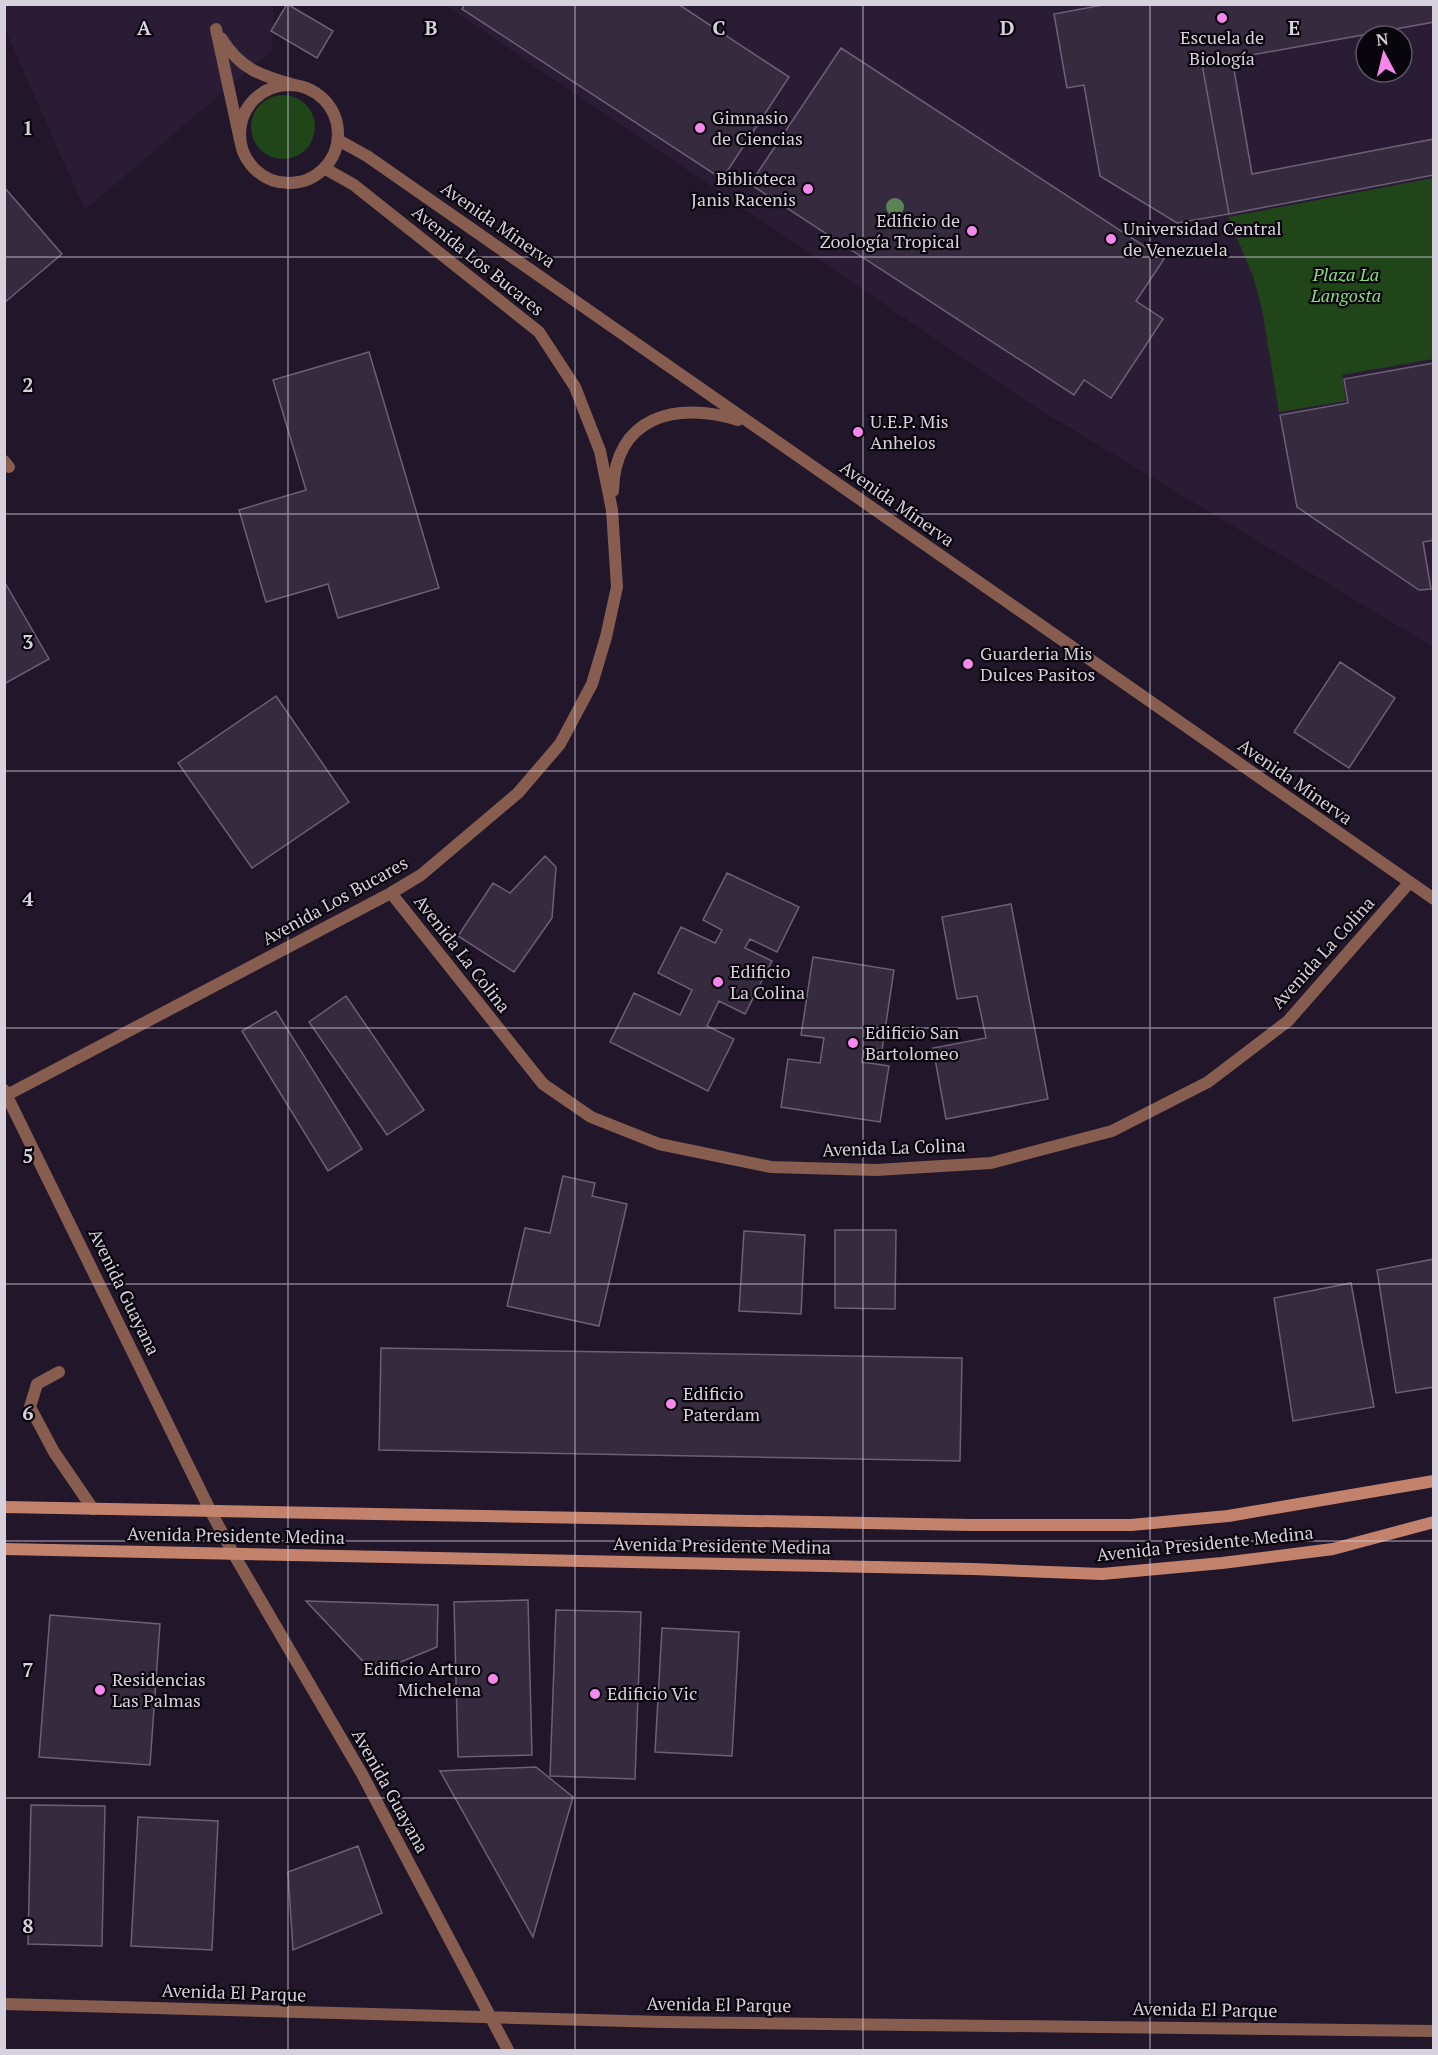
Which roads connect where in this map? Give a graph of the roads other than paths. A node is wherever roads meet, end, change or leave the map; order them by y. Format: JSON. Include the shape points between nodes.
{"nodes":[{"id":1,"x":295,"y":86,"type":"junction"},
{"id":2,"x":240,"y":140,"type":"junction"},
{"id":3,"x":338,"y":140,"type":"junction"},
{"id":4,"x":324,"y":168,"type":"junction"},
{"id":5,"x":751,"y":424,"type":"junction"},
{"id":6,"x":612,"y":510,"type":"junction"},
{"id":7,"x":1409,"y":883,"type":"junction"},
{"id":8,"x":391,"y":893,"type":"junction"},
{"id":9,"x":1434,"y":899,"type":"edge"},
{"id":10,"x":6,"y":1092,"type":"edge"},
{"id":11,"x":59,"y":1372,"type":"dead end"},
{"id":12,"x":1434,"y":1481,"type":"edge"},
{"id":13,"x":4,"y":1508,"type":"edge"},
{"id":14,"x":93,"y":1509,"type":"junction"},
{"id":15,"x":210,"y":1510,"type":"junction"},
{"id":16,"x":1434,"y":1522,"type":"edge"},
{"id":17,"x":4,"y":1549,"type":"edge"},
{"id":18,"x":233,"y":1554,"type":"junction"},
{"id":19,"x":4,"y":2004,"type":"edge"},
{"id":20,"x":491,"y":2018,"type":"junction"},
{"id":21,"x":1434,"y":2031,"type":"edge"},
{"id":22,"x":508,"y":2050,"type":"edge"}],
"edges":[{"from":1,"to":2,"type":"street","via":[[278,86],[254,98],[244,113]]},
{"from":1,"to":2,"type":"street","via":[[246,67],[232,55],[216,29]]},
{"from":1,"to":3,"type":"street","via":[[325,100],[337,123]]},
{"from":2,"to":4,"type":"street","via":[[247,160],[267,179],[297,182]]},
{"from":3,"to":4,"type":"street","via":[[335,154]]},
{"from":3,"to":5,"type":"street","name":"Avenida Minerva","via":[[367,156]]},
{"from":4,"to":6,"type":"street","name":"Avenida Los Bucares","via":[[354,185],[539,332],[575,387],[600,451]]},
{"from":5,"to":6,"type":"street","name":"Avenida Los Bucares","via":[[724,416],[684,412],[647,423],[629,437],[619,456],[613,478]]},
{"from":5,"to":7,"type":"street","name":"Avenida Minerva"},
{"from":6,"to":8,"type":"street","name":"Avenida Los Bucares","via":[[617,587],[592,684],[560,744],[518,793],[421,875]]},
{"from":7,"to":8,"type":"street","name":"Avenida La Colina","via":[[1288,1021],[1208,1082],[1112,1131],[991,1163],[876,1170],[771,1167],[659,1144],[591,1117],[543,1084]]},
{"from":7,"to":9,"type":"street","name":"Avenida Minerva"},
{"from":8,"to":10,"type":"street","name":"Avenida Los Bucares"},
{"from":10,"to":15,"type":"street","name":"Avenida Guayana"},
{"from":11,"to":14,"type":"street","via":[[37,1384],[30,1407],[54,1452]]},
{"from":12,"to":15,"type":"street","name":"Avenida Presidente Medina","via":[[1228,1516],[1131,1525],[971,1526]]},
{"from":13,"to":14,"type":"street","name":"Avenida Presidente Medina"},
{"from":14,"to":15,"type":"street","name":"Avenida Presidente Medina"},
{"from":15,"to":18,"type":"street","name":"Avenida Guayana"},
{"from":16,"to":18,"type":"street","name":"Avenida Presidente Medina","via":[[1333,1549],[1102,1574]]},
{"from":17,"to":18,"type":"street","name":"Avenida Presidente Medina"},
{"from":18,"to":20,"type":"street","name":"Avenida Guayana","via":[[362,1774]]},
{"from":19,"to":20,"type":"street","name":"Avenida El Parque"},
{"from":20,"to":21,"type":"street","name":"Avenida El Parque"},
{"from":20,"to":22,"type":"street","name":"Avenida Guayana"}]}
